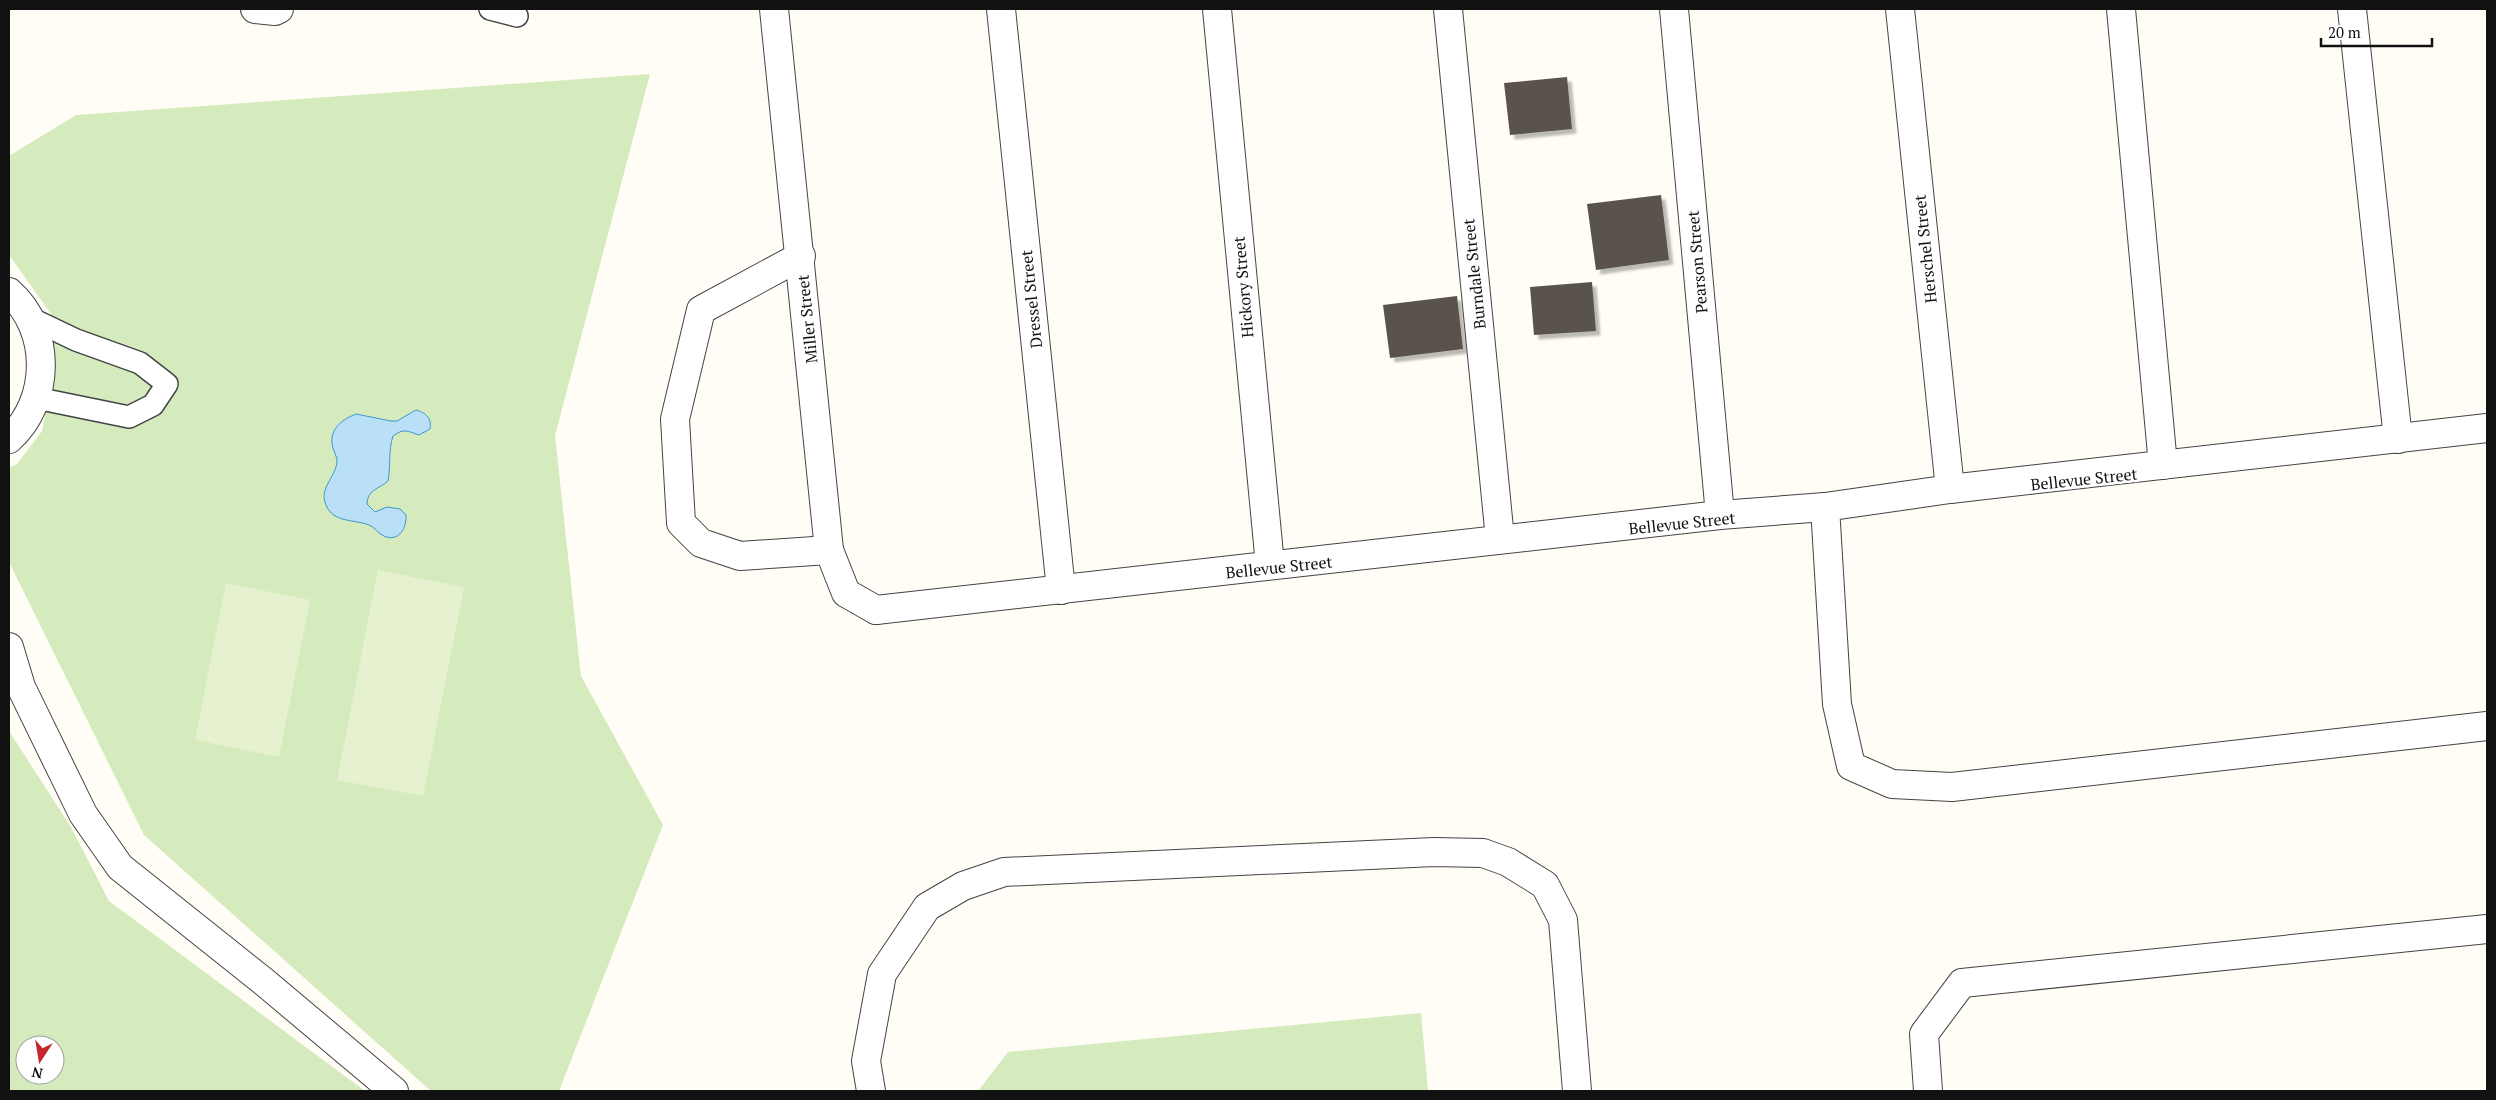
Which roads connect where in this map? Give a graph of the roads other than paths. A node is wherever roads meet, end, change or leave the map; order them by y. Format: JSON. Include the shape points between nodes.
{"nodes":[{"id":1,"x":255,"y":9,"type":"edge"},
{"id":2,"x":279,"y":9,"type":"edge"},
{"id":3,"x":490,"y":9,"type":"edge"},
{"id":4,"x":774,"y":9,"type":"edge"},
{"id":5,"x":1002,"y":9,"type":"edge"},
{"id":6,"x":1217,"y":9,"type":"edge"},
{"id":7,"x":1448,"y":9,"type":"edge"},
{"id":8,"x":1674,"y":9,"type":"edge"},
{"id":9,"x":1900,"y":9,"type":"edge"},
{"id":10,"x":2122,"y":9,"type":"edge"},
{"id":11,"x":2352,"y":9,"type":"edge"},
{"id":12,"x":518,"y":16,"type":"dead end"},
{"id":13,"x":800,"y":256,"type":"junction"},
{"id":14,"x":9,"y":292,"type":"edge"},
{"id":15,"x":30,"y":318,"type":"junction"},
{"id":16,"x":36,"y":398,"type":"junction"},
{"id":17,"x":2487,"y":428,"type":"edge"},
{"id":18,"x":2487,"y":435,"type":"edge"},
{"id":19,"x":9,"y":439,"type":"edge"},
{"id":20,"x":2398,"y":439,"type":"junction"},
{"id":21,"x":2163,"y":465,"type":"junction"},
{"id":22,"x":1950,"y":489,"type":"junction"},
{"id":23,"x":1825,"y":508,"type":"junction"},
{"id":24,"x":1720,"y":515,"type":"junction"},
{"id":25,"x":1500,"y":539,"type":"junction"},
{"id":26,"x":829,"y":550,"type":"junction"},
{"id":27,"x":1270,"y":564,"type":"junction"},
{"id":28,"x":1061,"y":590,"type":"junction"},
{"id":29,"x":881,"y":610,"type":"junction"},
{"id":30,"x":9,"y":647,"type":"edge"},
{"id":31,"x":2487,"y":726,"type":"edge"},
{"id":32,"x":2487,"y":929,"type":"edge"},
{"id":33,"x":394,"y":1091,"type":"edge"},
{"id":34,"x":871,"y":1091,"type":"edge"},
{"id":35,"x":1578,"y":1091,"type":"edge"},
{"id":36,"x":1928,"y":1091,"type":"edge"}],
"edges":[{"from":1,"to":2,"type":"street"},
{"from":3,"to":12,"type":"lane"},
{"from":4,"to":13,"type":"street","name":"Miller Street"},
{"from":5,"to":28,"type":"street","name":"Dressel Street"},
{"from":6,"to":27,"type":"street","name":"Hickory Street"},
{"from":7,"to":25,"type":"street","name":"Burndale Street"},
{"from":8,"to":24,"type":"street","name":"Pearson Street"},
{"from":9,"to":22,"type":"street","name":"Herschel Street"},
{"from":10,"to":21,"type":"street"},
{"from":11,"to":20,"type":"street"},
{"from":13,"to":26,"type":"street","name":"Miller Street"},
{"from":13,"to":26,"type":"street","via":[[701,310],[675,419],[681,523],[702,543],[740,556]]},
{"from":14,"to":15,"type":"street"},
{"from":15,"to":16,"type":"street","via":[[39,344],[42,371]]},
{"from":15,"to":16,"type":"lane","via":[[76,340],[140,363],[166,384],[153,405],[129,417]]},
{"from":16,"to":19,"type":"street","via":[[20,429]]},
{"from":17,"to":20,"type":"street"},
{"from":18,"to":23,"type":"street","name":"Bellevue Street"},
{"from":20,"to":21,"type":"street"},
{"from":21,"to":22,"type":"street"},
{"from":22,"to":23,"type":"street"},
{"from":23,"to":24,"type":"street"},
{"from":23,"to":29,"type":"street","name":"Bellevue Street"},
{"from":23,"to":31,"type":"street","via":[[1837,704],[1850,766],[1892,784],[1952,787]]},
{"from":24,"to":25,"type":"street"},
{"from":25,"to":27,"type":"street"},
{"from":26,"to":29,"type":"street","name":"Miller Street","via":[[846,593]]},
{"from":27,"to":28,"type":"street"},
{"from":28,"to":29,"type":"street"},
{"from":30,"to":33,"type":"street","via":[[20,687],[82,814],[120,867]]},
{"from":32,"to":36,"type":"street","via":[[1962,983],[1924,1034]]},
{"from":34,"to":35,"type":"street","via":[[866,1061],[882,974],[927,907],[963,886],[1004,872],[1434,852],[1482,853],[1508,862],[1545,885],[1564,920]]}]}
